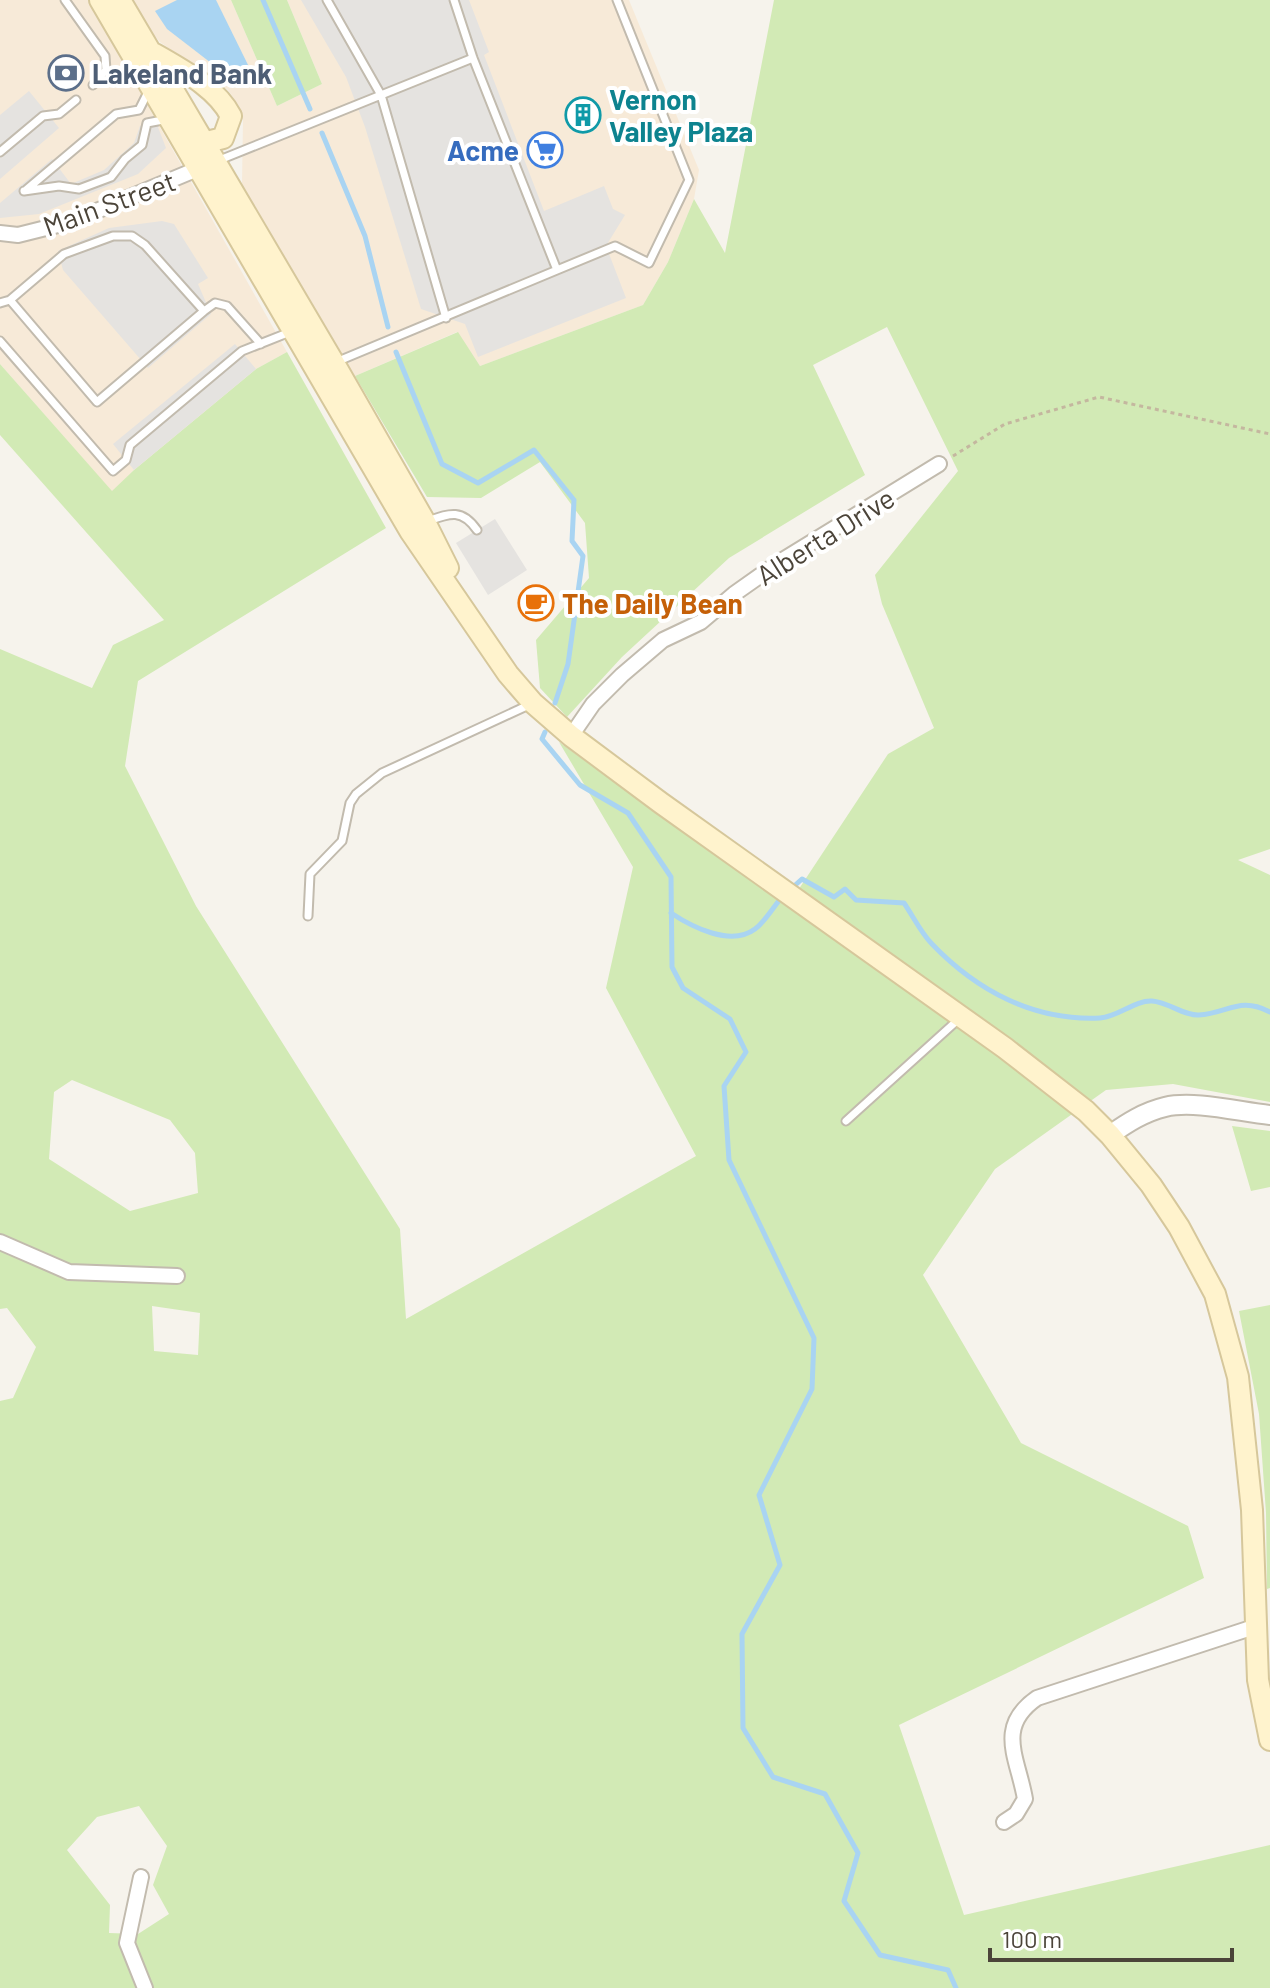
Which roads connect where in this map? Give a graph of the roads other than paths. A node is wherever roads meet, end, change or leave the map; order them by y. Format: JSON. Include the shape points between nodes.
{"nodes":[{"id":1,"x":65,"y":0,"type":"edge"},
{"id":2,"x":100,"y":0,"type":"edge"},
{"id":3,"x":120,"y":0,"type":"edge"},
{"id":4,"x":327,"y":0,"type":"edge"},
{"id":5,"x":454,"y":0,"type":"edge"},
{"id":6,"x":617,"y":0,"type":"edge"},
{"id":7,"x":151,"y":52,"type":"junction"},
{"id":8,"x":473,"y":58,"type":"junction"},
{"id":9,"x":93,"y":85,"type":"dead end"},
{"id":10,"x":150,"y":87,"type":"junction"},
{"id":11,"x":381,"y":95,"type":"junction"},
{"id":12,"x":76,"y":100,"type":"dead end"},
{"id":13,"x":169,"y":119,"type":"junction"},
{"id":14,"x":0,"y":152,"type":"edge"},
{"id":15,"x":201,"y":156,"type":"junction"},
{"id":16,"x":0,"y":233,"type":"edge"},
{"id":17,"x":557,"y":270,"type":"junction"},
{"id":18,"x":10,"y":300,"type":"junction"},
{"id":19,"x":0,"y":303,"type":"edge"},
{"id":20,"x":204,"y":311,"type":"junction"},
{"id":21,"x":446,"y":318,"type":"junction"},
{"id":22,"x":293,"y":330,"type":"junction"},
{"id":23,"x":0,"y":341,"type":"edge"},
{"id":24,"x":261,"y":344,"type":"junction"},
{"id":25,"x":334,"y":363,"type":"junction"},
{"id":26,"x":939,"y":464,"type":"road end"},
{"id":27,"x":417,"y":527,"type":"junction"},
{"id":28,"x":477,"y":530,"type":"dead end"},
{"id":29,"x":533,"y":703,"type":"junction"},
{"id":30,"x":571,"y":736,"type":"junction"},
{"id":31,"x":308,"y":916,"type":"dead end"},
{"id":32,"x":963,"y":1016,"type":"junction"},
{"id":33,"x":1270,"y":1115,"type":"edge"},
{"id":34,"x":846,"y":1121,"type":"dead end"},
{"id":35,"x":1110,"y":1135,"type":"junction"},
{"id":36,"x":0,"y":1242,"type":"edge"},
{"id":37,"x":177,"y":1276,"type":"dead end"},
{"id":38,"x":1254,"y":1627,"type":"junction"},
{"id":39,"x":1270,"y":1740,"type":"edge"},
{"id":40,"x":1004,"y":1822,"type":"dead end"},
{"id":41,"x":141,"y":1877,"type":"dead end"},
{"id":42,"x":145,"y":1988,"type":"edge"}],
"edges":[{"from":1,"to":9,"type":"lane","via":[[105,56],[106,70]]},
{"from":2,"to":10,"type":"main road"},
{"from":3,"to":7,"type":"main road"},
{"from":4,"to":11,"type":"lane"},
{"from":5,"to":8,"type":"lane"},
{"from":6,"to":17,"type":"lane","via":[[689,180],[649,263],[615,246]]},
{"from":7,"to":15,"type":"main road"},
{"from":7,"to":15,"type":"main road","via":[[184,71],[231,116],[223,138]]},
{"from":8,"to":11,"type":"lane"},
{"from":8,"to":17,"type":"lane"},
{"from":10,"to":13,"type":"main road"},
{"from":10,"to":13,"type":"lane","via":[[139,110],[116,114],[24,191],[79,189],[111,177],[142,145],[147,123]]},
{"from":11,"to":15,"type":"lane"},
{"from":11,"to":21,"type":"lane"},
{"from":12,"to":14,"type":"lane","via":[[59,114],[43,116]]},
{"from":13,"to":15,"type":"main road"},
{"from":15,"to":16,"type":"street","name":"Main Street","via":[[70,222],[18,235]]},
{"from":15,"to":22,"type":"main road"},
{"from":15,"to":25,"type":"main road"},
{"from":17,"to":21,"type":"lane"},
{"from":18,"to":19,"type":"lane"},
{"from":18,"to":20,"type":"lane","via":[[64,254],[113,236],[132,236]]},
{"from":18,"to":20,"type":"lane","via":[[97,402]]},
{"from":20,"to":24,"type":"lane","via":[[215,303],[227,306]]},
{"from":21,"to":25,"type":"lane"},
{"from":22,"to":24,"type":"lane"},
{"from":22,"to":27,"type":"main road"},
{"from":23,"to":24,"type":"lane","via":[[113,471],[126,460],[130,445],[242,351]]},
{"from":25,"to":27,"type":"main road"},
{"from":26,"to":30,"type":"street","name":"Alberta Drive","via":[[778,563],[701,622],[663,640],[603,695]]},
{"from":27,"to":28,"type":"lane","via":[[450,513],[469,519]]},
{"from":27,"to":29,"type":"main road","via":[[482,636]]},
{"from":29,"to":30,"type":"main road"},
{"from":29,"to":31,"type":"lane","via":[[382,773],[356,794],[342,841],[310,874]]},
{"from":30,"to":32,"type":"main road"},
{"from":32,"to":34,"type":"lane"},
{"from":32,"to":35,"type":"main road"},
{"from":33,"to":35,"type":"street","via":[[1167,1106],[1136,1117]]},
{"from":35,"to":38,"type":"main road","via":[[1179,1227],[1215,1294],[1228,1335],[1238,1377],[1252,1510]]},
{"from":36,"to":37,"type":"street","via":[[69,1272]]},
{"from":38,"to":39,"type":"main road"},
{"from":38,"to":40,"type":"street","via":[[1023,1707],[1010,1740],[1025,1799]]},
{"from":41,"to":42,"type":"street","via":[[127,1943]]}]}
